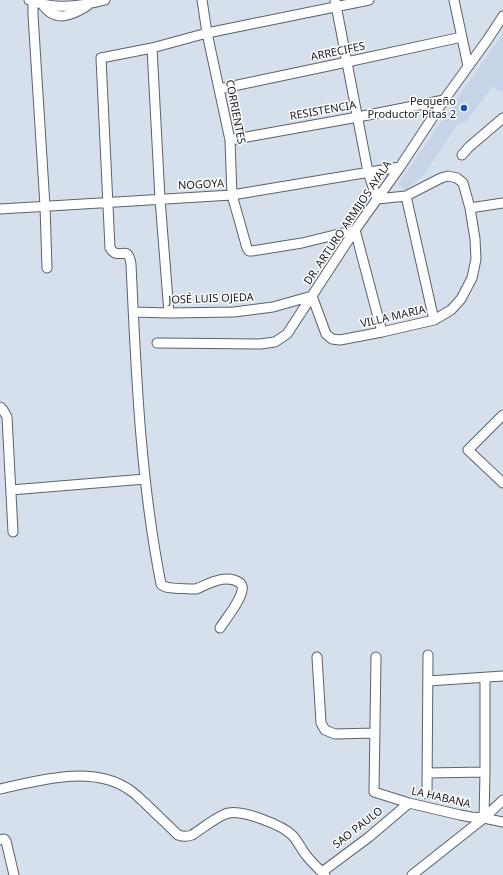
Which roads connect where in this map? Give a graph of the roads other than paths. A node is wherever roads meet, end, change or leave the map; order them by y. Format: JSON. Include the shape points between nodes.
{"nodes":[{"id":1,"x":105,"y":0,"type":"edge"},
{"id":2,"x":202,"y":0,"type":"edge"},
{"id":3,"x":369,"y":0,"type":"edge"},
{"id":4,"x":454,"y":0,"type":"edge"},
{"id":5,"x":35,"y":2,"type":"edge"},
{"id":6,"x":335,"y":3,"type":"edge"},
{"id":7,"x":503,"y":16,"type":"edge"},
{"id":8,"x":207,"y":33,"type":"junction"},
{"id":9,"x":462,"y":37,"type":"junction"},
{"id":10,"x":152,"y":48,"type":"junction"},
{"id":11,"x":348,"y":62,"type":"junction"},
{"id":12,"x":468,"y":66,"type":"junction"},
{"id":13,"x":219,"y":89,"type":"junction"},
{"id":14,"x":444,"y":100,"type":"junction"},
{"id":15,"x":358,"y":117,"type":"junction"},
{"id":16,"x":503,"y":118,"type":"edge"},
{"id":17,"x":230,"y":140,"type":"junction"},
{"id":18,"x":462,"y":155,"type":"dead end"},
{"id":19,"x":400,"y":166,"type":"junction"},
{"id":20,"x":368,"y":172,"type":"junction"},
{"id":21,"x":232,"y":195,"type":"junction"},
{"id":22,"x":406,"y":196,"type":"junction"},
{"id":23,"x":160,"y":199,"type":"junction"},
{"id":24,"x":377,"y":199,"type":"junction"},
{"id":25,"x":107,"y":202,"type":"junction"},
{"id":26,"x":503,"y":202,"type":"edge"},
{"id":27,"x":44,"y":206,"type":"junction"},
{"id":28,"x":470,"y":208,"type":"junction"},
{"id":29,"x":0,"y":209,"type":"edge"},
{"id":30,"x":355,"y":230,"type":"junction"},
{"id":31,"x":47,"y":268,"type":"dead end"},
{"id":32,"x":312,"y":296,"type":"junction"},
{"id":33,"x":134,"y":312,"type":"junction"},
{"id":34,"x":169,"y":313,"type":"junction"},
{"id":35,"x":434,"y":320,"type":"junction"},
{"id":36,"x":382,"y":332,"type":"junction"},
{"id":37,"x":157,"y":343,"type":"dead end"},
{"id":38,"x":0,"y":407,"type":"edge"},
{"id":39,"x":503,"y":416,"type":"edge"},
{"id":40,"x":145,"y":479,"type":"junction"},
{"id":41,"x":503,"y":483,"type":"edge"},
{"id":42,"x":11,"y":490,"type":"junction"},
{"id":43,"x":13,"y":532,"type":"dead end"},
{"id":44,"x":220,"y":628,"type":"dead end"},
{"id":45,"x":428,"y":655,"type":"dead end"},
{"id":46,"x":317,"y":657,"type":"dead end"},
{"id":47,"x":376,"y":657,"type":"dead end"},
{"id":48,"x":503,"y":676,"type":"edge"},
{"id":49,"x":485,"y":678,"type":"junction"},
{"id":50,"x":428,"y":681,"type":"junction"},
{"id":51,"x":375,"y":733,"type":"junction"},
{"id":52,"x":485,"y":772,"type":"junction"},
{"id":53,"x":427,"y":773,"type":"junction"},
{"id":54,"x":0,"y":788,"type":"edge"},
{"id":55,"x":427,"y":794,"type":"dead end"},
{"id":56,"x":503,"y":800,"type":"edge"},
{"id":57,"x":409,"y":803,"type":"junction"},
{"id":58,"x":484,"y":818,"type":"junction"},
{"id":59,"x":503,"y":822,"type":"edge"},
{"id":60,"x":0,"y":840,"type":"edge"},
{"id":61,"x":324,"y":873,"type":"edge"},
{"id":62,"x":14,"y":875,"type":"edge"},
{"id":63,"x":412,"y":875,"type":"edge"}],
"edges":[{"from":1,"to":5,"type":"street","via":[[70,6]]},
{"from":2,"to":8,"type":"street","name":"CORRIENTES"},
{"from":3,"to":6,"type":"street"},
{"from":4,"to":9,"type":"street"},
{"from":5,"to":27,"type":"street","via":[[33,15]]},
{"from":6,"to":8,"type":"street"},
{"from":6,"to":11,"type":"street"},
{"from":7,"to":12,"type":"street","name":"DR. ARTURO ARMIJOS AYALA"},
{"from":8,"to":10,"type":"street"},
{"from":8,"to":13,"type":"street","name":"CORRIENTES"},
{"from":9,"to":11,"type":"street","name":"ARRECIFES"},
{"from":9,"to":12,"type":"street"},
{"from":10,"to":23,"type":"street"},
{"from":10,"to":25,"type":"street","via":[[100,58]]},
{"from":11,"to":13,"type":"street","name":"ARRECIFES"},
{"from":11,"to":15,"type":"street"},
{"from":12,"to":14,"type":"street","name":"DR. ARTURO ARMIJOS AYALA"},
{"from":13,"to":17,"type":"street","name":"CORRIENTES"},
{"from":14,"to":15,"type":"street","name":"RESISTENCIA"},
{"from":14,"to":19,"type":"street","name":"DR. ARTURO ARMIJOS AYALA"},
{"from":15,"to":17,"type":"street","name":"RESISTENCIA"},
{"from":15,"to":20,"type":"street"},
{"from":16,"to":18,"type":"street"},
{"from":17,"to":21,"type":"street","name":"CORRIENTES"},
{"from":19,"to":20,"type":"street","name":"NOGOYA"},
{"from":19,"to":24,"type":"street","name":"DR. ARTURO ARMIJOS AYALA"},
{"from":20,"to":21,"type":"street","name":"NOGOYA"},
{"from":20,"to":24,"type":"street"},
{"from":21,"to":23,"type":"street","name":"NOGOYA"},
{"from":21,"to":30,"type":"street","name":"CORRIENTES","via":[[249,251],[302,243]]},
{"from":22,"to":24,"type":"street"},
{"from":22,"to":28,"type":"street","name":"VILLA MARIA","via":[[448,176],[463,183]]},
{"from":22,"to":35,"type":"street"},
{"from":23,"to":25,"type":"street","name":"NOGOYA"},
{"from":23,"to":34,"type":"street"},
{"from":24,"to":30,"type":"street","name":"DR. ARTURO ARMIJOS AYALA"},
{"from":25,"to":27,"type":"street","name":"NOGOYA"},
{"from":25,"to":33,"type":"street","via":[[110,248],[115,253],[126,253],[130,257]]},
{"from":26,"to":28,"type":"street"},
{"from":27,"to":29,"type":"street","name":"NOGOYA"},
{"from":27,"to":31,"type":"street"},
{"from":28,"to":35,"type":"street","name":"VILLA MARIA","via":[[476,259],[472,278],[451,310]]},
{"from":30,"to":32,"type":"street","name":"DR. ARTURO ARMIJOS AYALA"},
{"from":30,"to":36,"type":"street"},
{"from":32,"to":34,"type":"street","name":"JOSÉ LUIS OJEDA","via":[[273,307],[234,312]]},
{"from":32,"to":36,"type":"street","name":"VILLA MARIA","via":[[326,334],[332,339],[340,340]]},
{"from":32,"to":37,"type":"street","name":"DR. ARTURO ARMIJOS AYALA","via":[[287,334],[275,342]]},
{"from":33,"to":34,"type":"street","name":"JOSÉ LUIS OJEDA"},
{"from":33,"to":40,"type":"street"},
{"from":35,"to":36,"type":"street","name":"VILLA MARIA"},
{"from":38,"to":42,"type":"street","via":[[7,417]]},
{"from":39,"to":41,"type":"street","via":[[468,450]]},
{"from":40,"to":42,"type":"street"},
{"from":40,"to":44,"type":"street","via":[[152,536],[162,586],[196,588],[224,578],[242,585],[241,594]]},
{"from":42,"to":43,"type":"street"},
{"from":45,"to":50,"type":"street"},
{"from":46,"to":51,"type":"street","via":[[321,723],[325,730],[335,734]]},
{"from":47,"to":51,"type":"street"},
{"from":48,"to":49,"type":"street"},
{"from":49,"to":50,"type":"street"},
{"from":49,"to":52,"type":"street"},
{"from":50,"to":53,"type":"street"},
{"from":51,"to":57,"type":"street","name":"LA HABANA","via":[[374,792]]},
{"from":52,"to":53,"type":"street"},
{"from":52,"to":58,"type":"street"},
{"from":53,"to":55,"type":"street"},
{"from":54,"to":61,"type":"street","via":[[77,776],[94,776],[114,781],[131,790],[178,835],[187,837],[230,813],[248,815],[286,830]]},
{"from":56,"to":58,"type":"street"},
{"from":57,"to":58,"type":"street","name":"LA HABANA"},
{"from":57,"to":61,"type":"street","name":"SAO PAULO"},
{"from":58,"to":59,"type":"street","name":"LA HABANA"},
{"from":58,"to":63,"type":"street"},
{"from":60,"to":62,"type":"street","via":[[6,841]]}]}
